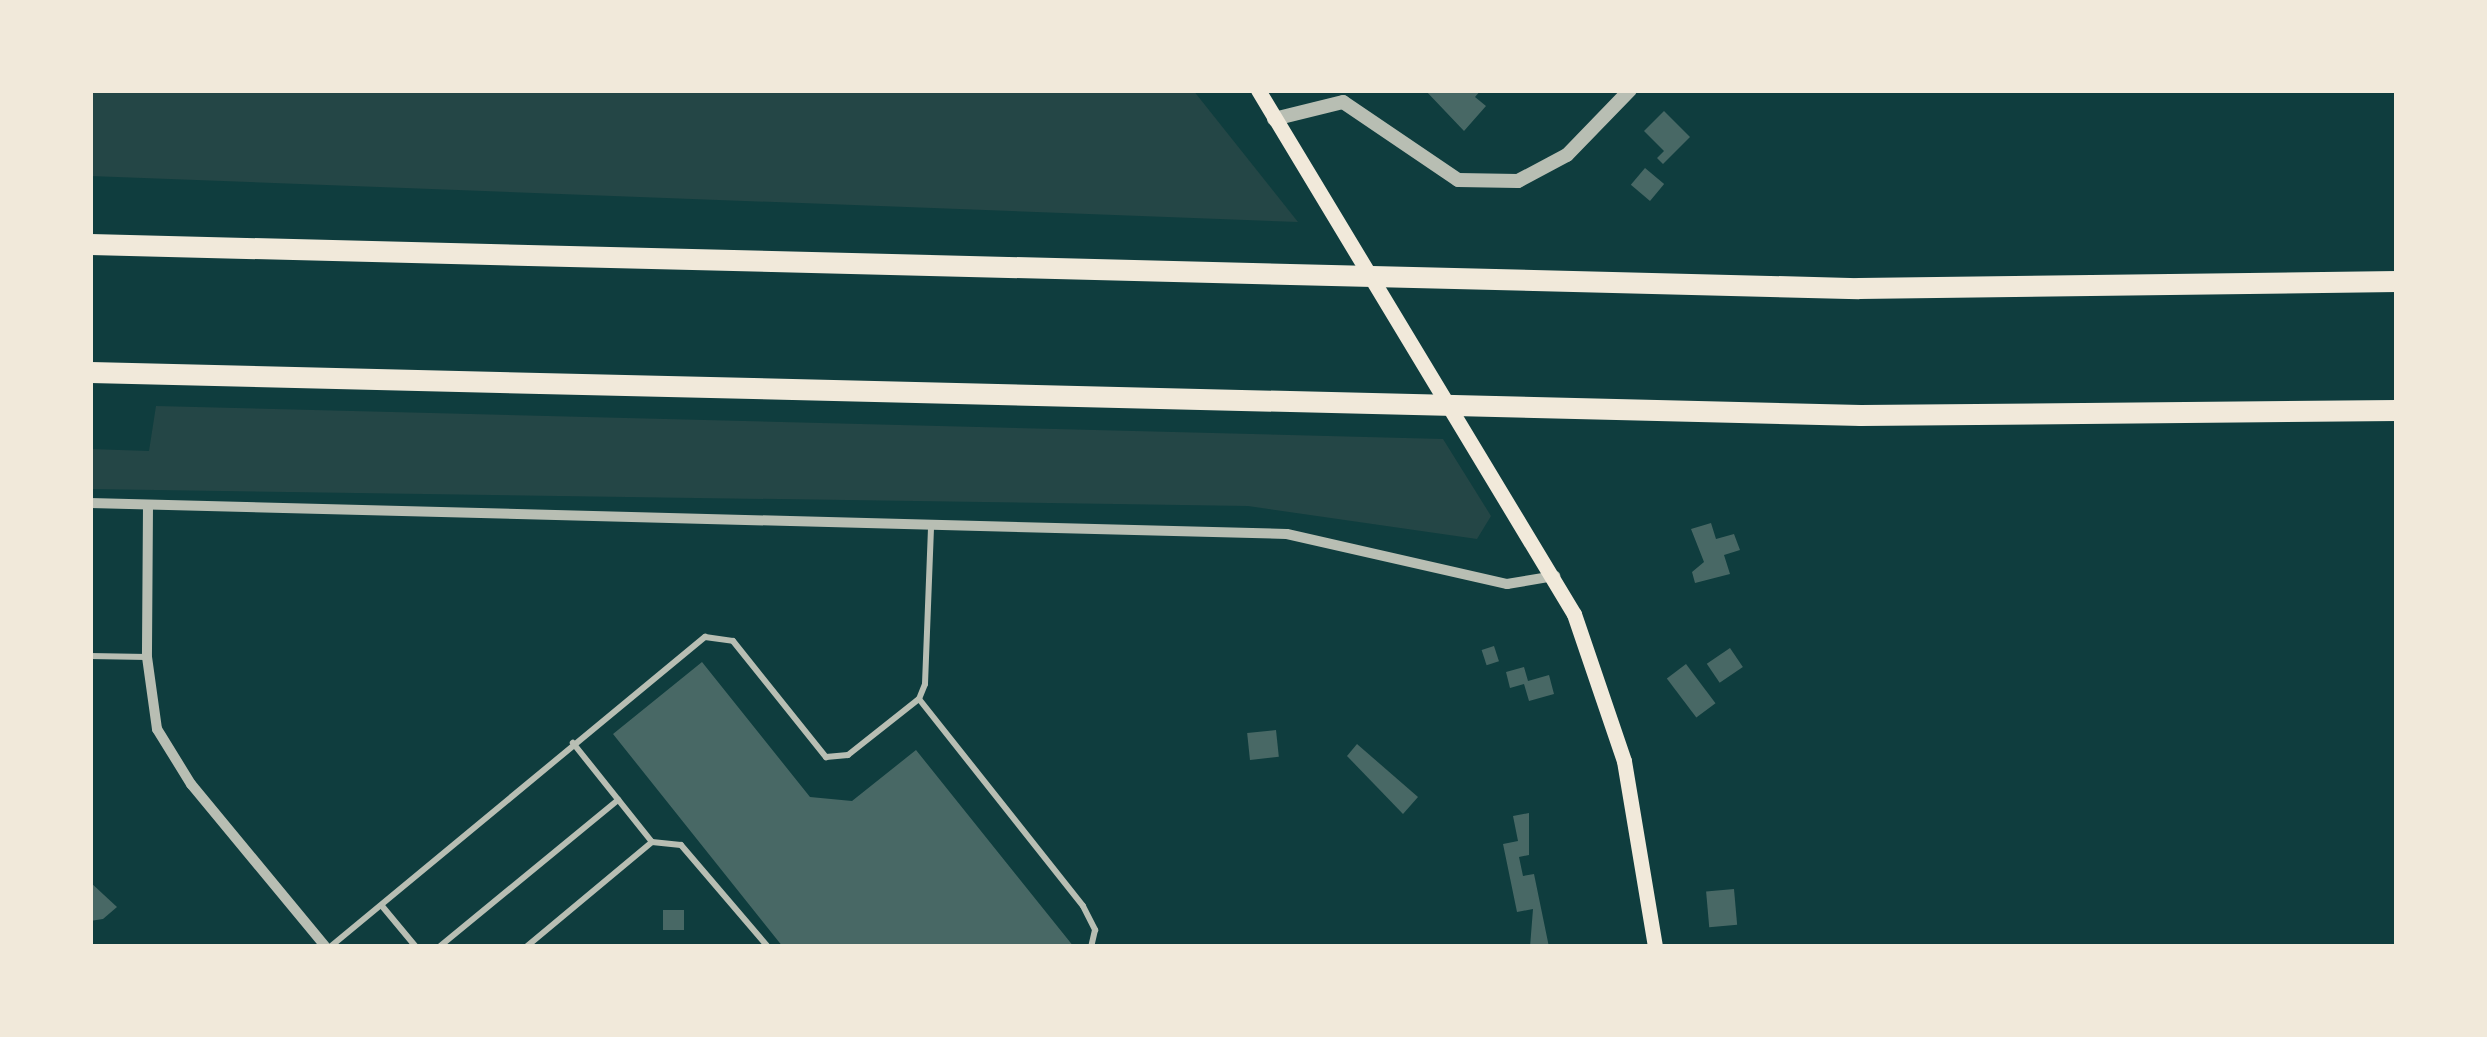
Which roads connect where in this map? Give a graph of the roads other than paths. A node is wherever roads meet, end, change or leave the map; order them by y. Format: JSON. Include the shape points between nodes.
{"nodes":[{"id":1,"x":1258,"y":90,"type":"edge"},
{"id":2,"x":1630,"y":90,"type":"edge"},
{"id":3,"x":1274,"y":118,"type":"junction"},
{"id":4,"x":90,"y":244,"type":"edge"},
{"id":5,"x":2397,"y":281,"type":"edge"},
{"id":6,"x":90,"y":372,"type":"edge"},
{"id":7,"x":2397,"y":410,"type":"edge"},
{"id":8,"x":90,"y":503,"type":"edge"},
{"id":9,"x":148,"y":506,"type":"junction"},
{"id":10,"x":931,"y":526,"type":"junction"},
{"id":11,"x":1555,"y":577,"type":"junction"},
{"id":12,"x":90,"y":656,"type":"edge"},
{"id":13,"x":147,"y":657,"type":"junction"},
{"id":14,"x":919,"y":699,"type":"junction"},
{"id":15,"x":573,"y":743,"type":"junction"},
{"id":16,"x":618,"y":800,"type":"junction"},
{"id":17,"x":652,"y":842,"type":"junction"},
{"id":18,"x":382,"y":906,"type":"junction"},
{"id":19,"x":328,"y":947,"type":"edge"},
{"id":20,"x":416,"y":947,"type":"edge"},
{"id":21,"x":439,"y":947,"type":"edge"},
{"id":22,"x":526,"y":947,"type":"edge"},
{"id":23,"x":768,"y":947,"type":"edge"},
{"id":24,"x":1091,"y":947,"type":"edge"},
{"id":25,"x":1655,"y":947,"type":"edge"}],
"edges":[{"from":1,"to":3,"type":"main road"},
{"from":2,"to":3,"type":"street","via":[[1568,155],[1518,181],[1458,180],[1343,102]]},
{"from":3,"to":11,"type":"main road"},
{"from":4,"to":5,"type":"highway","via":[[1999,289]]},
{"from":6,"to":7,"type":"highway","via":[[2002,417]]},
{"from":8,"to":9,"type":"street"},
{"from":9,"to":10,"type":"street"},
{"from":9,"to":13,"type":"street"},
{"from":10,"to":11,"type":"street","via":[[1287,534],[1507,584]]},
{"from":10,"to":14,"type":"lane","via":[[928,666]]},
{"from":11,"to":25,"type":"main road","via":[[1615,727]]},
{"from":12,"to":13,"type":"lane"},
{"from":13,"to":19,"type":"street","via":[[163,744]]},
{"from":14,"to":15,"type":"lane","via":[[848,755],[829,758],[733,641],[713,636]]},
{"from":14,"to":24,"type":"lane","via":[[1083,906],[1095,930]]},
{"from":15,"to":16,"type":"lane"},
{"from":15,"to":18,"type":"lane"},
{"from":16,"to":17,"type":"lane"},
{"from":16,"to":21,"type":"lane"},
{"from":17,"to":22,"type":"lane"},
{"from":17,"to":23,"type":"lane","via":[[681,845]]},
{"from":18,"to":19,"type":"lane"},
{"from":18,"to":20,"type":"lane"}]}
